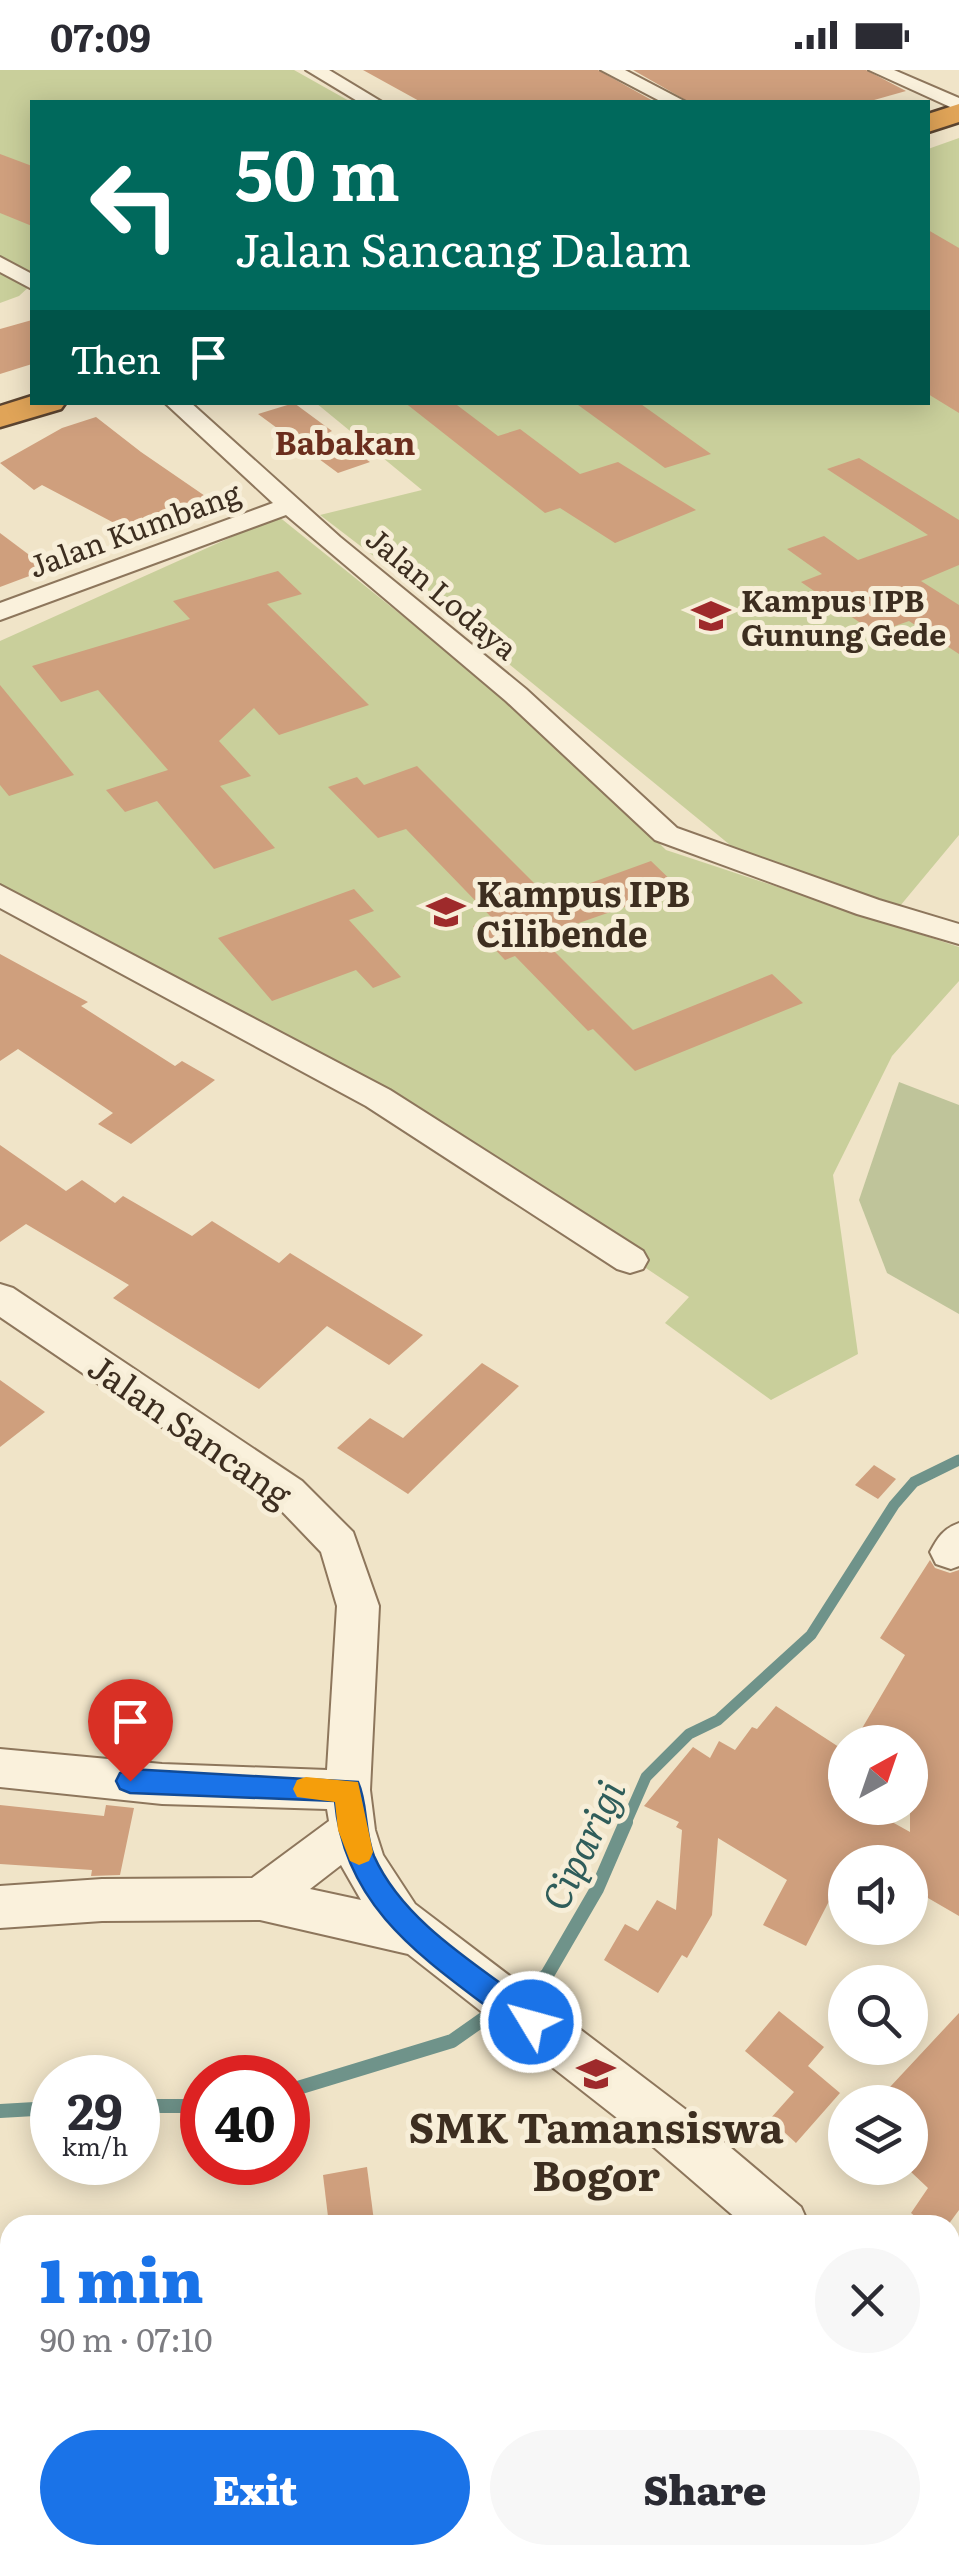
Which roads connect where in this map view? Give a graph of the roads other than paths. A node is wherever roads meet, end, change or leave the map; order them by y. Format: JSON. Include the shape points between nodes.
{"nodes":[{"id":1,"x":315,"y":70,"type":"edge"},
{"id":2,"x":610,"y":70,"type":"edge"},
{"id":3,"x":878,"y":70,"type":"edge"},
{"id":4,"x":368,"y":100,"type":"edge"},
{"id":5,"x":672,"y":100,"type":"edge"},
{"id":6,"x":959,"y":109,"type":"edge"},
{"id":7,"x":930,"y":123,"type":"edge"},
{"id":8,"x":959,"y":125,"type":"edge"},
{"id":9,"x":930,"y":135,"type":"edge"},
{"id":10,"x":0,"y":263,"type":"edge"},
{"id":11,"x":30,"y":282,"type":"edge"},
{"id":12,"x":30,"y":391,"type":"edge"},
{"id":13,"x":0,"y":400,"type":"edge"},
{"id":14,"x":39,"y":405,"type":"edge"},
{"id":15,"x":178,"y":405,"type":"edge"},
{"id":16,"x":0,"y":417,"type":"edge"},
{"id":17,"x":290,"y":505,"type":"junction"},
{"id":18,"x":0,"y":612,"type":"edge"},
{"id":19,"x":0,"y":895,"type":"edge"},
{"id":20,"x":959,"y":934,"type":"edge"},
{"id":21,"x":630,"y":1260,"type":"dead end"},
{"id":22,"x":0,"y":1298,"type":"edge"},
{"id":23,"x":0,"y":1768,"type":"edge"},
{"id":24,"x":350,"y":1810,"type":"junction"},
{"id":25,"x":260,"y":1899,"type":"junction"},
{"id":26,"x":0,"y":1907,"type":"edge"},
{"id":27,"x":415,"y":1934,"type":"junction"},
{"id":28,"x":771,"y":2215,"type":"edge"}],
"edges":[{"from":1,"to":4,"type":"street"},
{"from":2,"to":5,"type":"street"},
{"from":3,"to":6,"type":"street"},
{"from":6,"to":7,"type":"highway"},
{"from":8,"to":9,"type":"highway"},
{"from":10,"to":11,"type":"street"},
{"from":12,"to":13,"type":"highway"},
{"from":14,"to":16,"type":"highway"},
{"from":15,"to":17,"type":"street","name":"Jalan Lodaya"},
{"from":17,"to":18,"type":"street","name":"Jalan Kumbang"},
{"from":17,"to":20,"type":"street","name":"Jalan Lodaya","via":[[516,694],[666,834]]},
{"from":19,"to":21,"type":"street","via":[[378,1098]]},
{"from":22,"to":24,"type":"street","name":"Jalan Sancang","via":[[288,1492],[339,1544],[358,1606]]},
{"from":23,"to":24,"type":"street"},
{"from":24,"to":25,"type":"street"},
{"from":24,"to":27,"type":"street","name":"Jalan Sancang","via":[[364,1864]]},
{"from":25,"to":26,"type":"street"},
{"from":25,"to":27,"type":"street"},
{"from":27,"to":28,"type":"street","name":"Jalan Sancang","via":[[667,2126]]}]}
